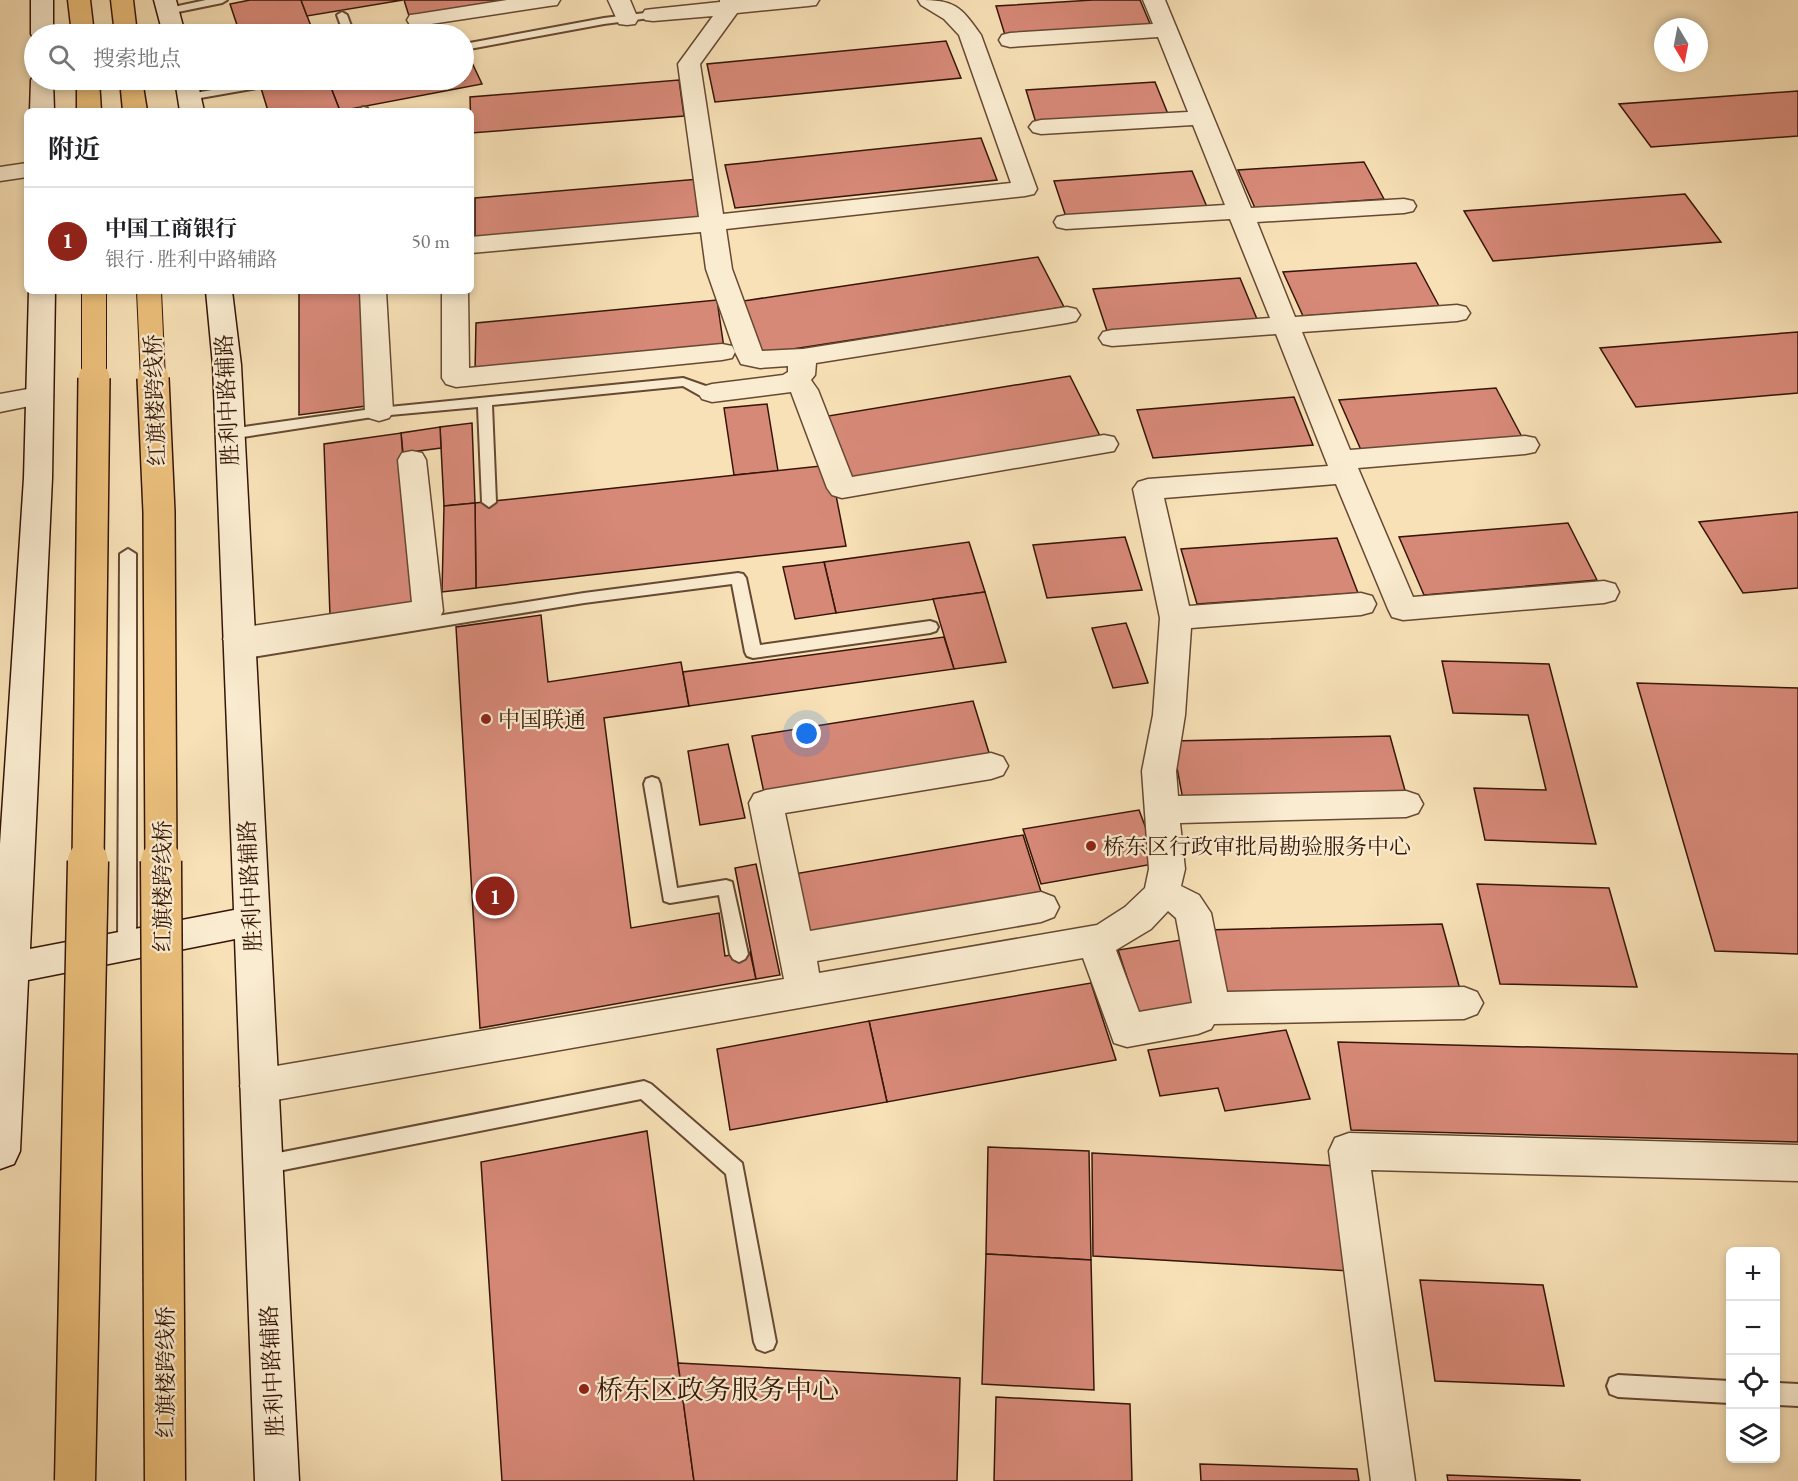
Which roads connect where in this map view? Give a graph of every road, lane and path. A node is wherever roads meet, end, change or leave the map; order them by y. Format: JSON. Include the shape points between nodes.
{"nodes":[{"id":1,"x":42,"y":0,"type":"edge"},
{"id":2,"x":79,"y":0,"type":"edge"},
{"id":3,"x":122,"y":0,"type":"edge"},
{"id":4,"x":222,"y":0,"type":"edge"},
{"id":5,"x":549,"y":0,"type":"edge"},
{"id":6,"x":808,"y":0,"type":"edge"},
{"id":7,"x":929,"y":0,"type":"edge"},
{"id":8,"x":1154,"y":0,"type":"edge"},
{"id":9,"x":731,"y":3,"type":"edge"},
{"id":10,"x":166,"y":5,"type":"edge"},
{"id":11,"x":623,"y":9,"type":"edge"},
{"id":12,"x":342,"y":15,"type":"dead end"},
{"id":13,"x":653,"y":15,"type":"joint"},
{"id":14,"x":418,"y":20,"type":"dead end"},
{"id":15,"x":42,"y":24,"type":"edge"},
{"id":16,"x":82,"y":24,"type":"edge"},
{"id":17,"x":125,"y":24,"type":"edge"},
{"id":18,"x":171,"y":24,"type":"edge"},
{"id":19,"x":345,"y":24,"type":"edge"},
{"id":20,"x":1166,"y":30,"type":"junction"},
{"id":21,"x":1010,"y":40,"type":"dead end"},
{"id":22,"x":474,"y":45,"type":"edge"},
{"id":23,"x":42,"y":90,"type":"edge"},
{"id":24,"x":88,"y":90,"type":"edge"},
{"id":25,"x":132,"y":90,"type":"edge"},
{"id":26,"x":225,"y":90,"type":"edge"},
{"id":27,"x":189,"y":96,"type":"edge"},
{"id":28,"x":42,"y":108,"type":"edge"},
{"id":29,"x":89,"y":108,"type":"edge"},
{"id":30,"x":135,"y":108,"type":"edge"},
{"id":31,"x":1202,"y":118,"type":"junction"},
{"id":32,"x":1041,"y":127,"type":"dead end"},
{"id":33,"x":24,"y":170,"type":"edge"},
{"id":34,"x":0,"y":174,"type":"edge"},
{"id":35,"x":1404,"y":206,"type":"dead end"},
{"id":36,"x":1240,"y":213,"type":"junction"},
{"id":37,"x":1066,"y":222,"type":"dead end"},
{"id":38,"x":713,"y":223,"type":"junction"},
{"id":39,"x":474,"y":245,"type":"edge"},
{"id":40,"x":42,"y":294,"type":"edge"},
{"id":41,"x":94,"y":294,"type":"edge"},
{"id":42,"x":149,"y":294,"type":"edge"},
{"id":43,"x":219,"y":294,"type":"edge"},
{"id":44,"x":373,"y":294,"type":"edge"},
{"id":45,"x":455,"y":294,"type":"edge"},
{"id":46,"x":1457,"y":313,"type":"dead end"},
{"id":47,"x":1067,"y":315,"type":"dead end"},
{"id":48,"x":1286,"y":325,"type":"junction"},
{"id":49,"x":1112,"y":338,"type":"dead end"},
{"id":50,"x":722,"y":352,"type":"dead end"},
{"id":51,"x":800,"y":368,"type":"junction"},
{"id":52,"x":712,"y":393,"type":"joint"},
{"id":53,"x":39,"y":396,"type":"junction"},
{"id":54,"x":0,"y":403,"type":"edge"},
{"id":55,"x":484,"y":403,"type":"junction"},
{"id":56,"x":379,"y":412,"type":"junction"},
{"id":57,"x":230,"y":434,"type":"junction"},
{"id":58,"x":1104,"y":444,"type":"dead end"},
{"id":59,"x":1526,"y":445,"type":"dead end"},
{"id":60,"x":412,"y":460,"type":"dead end"},
{"id":61,"x":1343,"y":467,"type":"junction"},
{"id":62,"x":489,"y":502,"type":"dead end"},
{"id":63,"x":128,"y":554,"type":"dead end"},
{"id":64,"x":1604,"y":592,"type":"dead end"},
{"id":65,"x":1361,"y":604,"type":"dead end"},
{"id":66,"x":1176,"y":618,"type":"junction"},
{"id":67,"x":930,"y":627,"type":"dead end"},
{"id":68,"x":239,"y":646,"type":"junction"},
{"id":69,"x":991,"y":766,"type":"dead end"},
{"id":70,"x":652,"y":784,"type":"dead end"},
{"id":71,"x":1406,"y":804,"type":"dead end"},
{"id":72,"x":1162,"y":810,"type":"junction"},
{"id":73,"x":1161,"y":895,"type":"junction"},
{"id":74,"x":1041,"y":907,"type":"dead end"},
{"id":75,"x":251,"y":916,"type":"junction"},
{"id":76,"x":127,"y":941,"type":"junction"},
{"id":77,"x":1095,"y":941,"type":"junction"},
{"id":78,"x":796,"y":949,"type":"junction"},
{"id":79,"x":739,"y":954,"type":"dead end"},
{"id":80,"x":10,"y":963,"type":"junction"},
{"id":81,"x":806,"y":992,"type":"junction"},
{"id":82,"x":1464,"y":1004,"type":"dead end"},
{"id":83,"x":1198,"y":1018,"type":"dead end"},
{"id":84,"x":259,"y":1086,"type":"junction"},
{"id":85,"x":0,"y":1151,"type":"edge"},
{"id":86,"x":1798,"y":1163,"type":"edge"},
{"id":87,"x":263,"y":1165,"type":"junction"},
{"id":88,"x":765,"y":1342,"type":"dead end"},
{"id":89,"x":1618,"y":1386,"type":"dead end"},
{"id":90,"x":1726,"y":1392,"type":"edge"},
{"id":91,"x":1780,"y":1394,"type":"edge"},
{"id":92,"x":1798,"y":1395,"type":"edge"},
{"id":93,"x":75,"y":1481,"type":"edge"},
{"id":94,"x":165,"y":1481,"type":"edge"},
{"id":95,"x":277,"y":1481,"type":"edge"},
{"id":96,"x":1393,"y":1481,"type":"edge"}],
"edges":[{"from":1,"to":15,"type":"street"},
{"from":2,"to":16,"type":"highway"},
{"from":3,"to":17,"type":"highway"},
{"from":4,"to":10,"type":"lane"},
{"from":5,"to":14,"type":"street"},
{"from":6,"to":9,"type":"street"},
{"from":7,"to":38,"type":"street","via":[[947,9],[970,35],[1025,189]]},
{"from":8,"to":20,"type":"street"},
{"from":9,"to":13,"type":"street"},
{"from":9,"to":38,"type":"street","via":[[688,64]]},
{"from":10,"to":18,"type":"street"},
{"from":11,"to":13,"type":"lane"},
{"from":11,"to":22,"type":"lane"},
{"from":12,"to":19,"type":"lane"},
{"from":20,"to":21,"type":"street"},
{"from":20,"to":31,"type":"street"},
{"from":23,"to":28,"type":"street"},
{"from":24,"to":29,"type":"highway"},
{"from":25,"to":30,"type":"highway"},
{"from":26,"to":27,"type":"lane"},
{"from":31,"to":32,"type":"street"},
{"from":31,"to":36,"type":"street"},
{"from":33,"to":34,"type":"street"},
{"from":35,"to":36,"type":"street"},
{"from":36,"to":37,"type":"street"},
{"from":36,"to":48,"type":"street"},
{"from":38,"to":39,"type":"street"},
{"from":38,"to":51,"type":"street","via":[[719,269],[750,358]]},
{"from":40,"to":53,"type":"street"},
{"from":41,"to":93,"type":"highway","bridge":true,"via":[[92,644]]},
{"from":42,"to":94,"type":"highway","name":"红旗楼跨线桥","bridge":true,"via":[[159,512]]},
{"from":43,"to":57,"type":"street","name":"胜利中路辅路"},
{"from":44,"to":56,"type":"street"},
{"from":45,"to":50,"type":"street","via":[[456,378]]},
{"from":46,"to":48,"type":"street"},
{"from":47,"to":51,"type":"street"},
{"from":48,"to":49,"type":"street"},
{"from":48,"to":61,"type":"street"},
{"from":51,"to":52,"type":"street","via":[[791,383]]},
{"from":51,"to":58,"type":"street","via":[[804,390],[842,488]]},
{"from":52,"to":55,"type":"lane","via":[[683,382]]},
{"from":53,"to":54,"type":"street"},
{"from":53,"to":80,"type":"street","via":[[38,478]]},
{"from":55,"to":56,"type":"lane"},
{"from":55,"to":62,"type":"lane"},
{"from":56,"to":57,"type":"lane"},
{"from":57,"to":68,"type":"street","name":"胜利中路辅路"},
{"from":59,"to":61,"type":"street"},
{"from":60,"to":68,"type":"street","via":[[428,611]]},
{"from":61,"to":64,"type":"street","via":[[1403,609]]},
{"from":61,"to":66,"type":"street","via":[[1148,489]]},
{"from":63,"to":76,"type":"lane"},
{"from":65,"to":66,"type":"street"},
{"from":66,"to":72,"type":"street","via":[[1169,715],[1159,771]]},
{"from":67,"to":68,"type":"lane","via":[[753,652],[738,578]]},
{"from":68,"to":75,"type":"street","name":"胜利中路辅路"},
{"from":69,"to":78,"type":"street","via":[[766,803]]},
{"from":70,"to":79,"type":"lane","via":[[670,896],[726,887]]},
{"from":71,"to":72,"type":"street"},
{"from":72,"to":73,"type":"street","via":[[1167,869]]},
{"from":73,"to":77,"type":"street","via":[[1138,918]]},
{"from":73,"to":82,"type":"street","via":[[1185,903],[1193,914],[1212,1008]]},
{"from":74,"to":78,"type":"street"},
{"from":75,"to":76,"type":"street"},
{"from":75,"to":84,"type":"street","name":"胜利中路辅路"},
{"from":76,"to":80,"type":"street"},
{"from":77,"to":81,"type":"street"},
{"from":77,"to":83,"type":"street","via":[[1127,1031]]},
{"from":78,"to":81,"type":"street"},
{"from":80,"to":85,"type":"street"},
{"from":81,"to":84,"type":"street","via":[[746,992]]},
{"from":84,"to":87,"type":"street","name":"胜利中路辅路"},
{"from":86,"to":96,"type":"street","via":[[1350,1151]]},
{"from":87,"to":88,"type":"lane","via":[[644,1090],[735,1169]]},
{"from":87,"to":95,"type":"street","name":"胜利中路辅路"},
{"from":89,"to":90,"type":"lane"},
{"from":91,"to":92,"type":"lane"}]}
